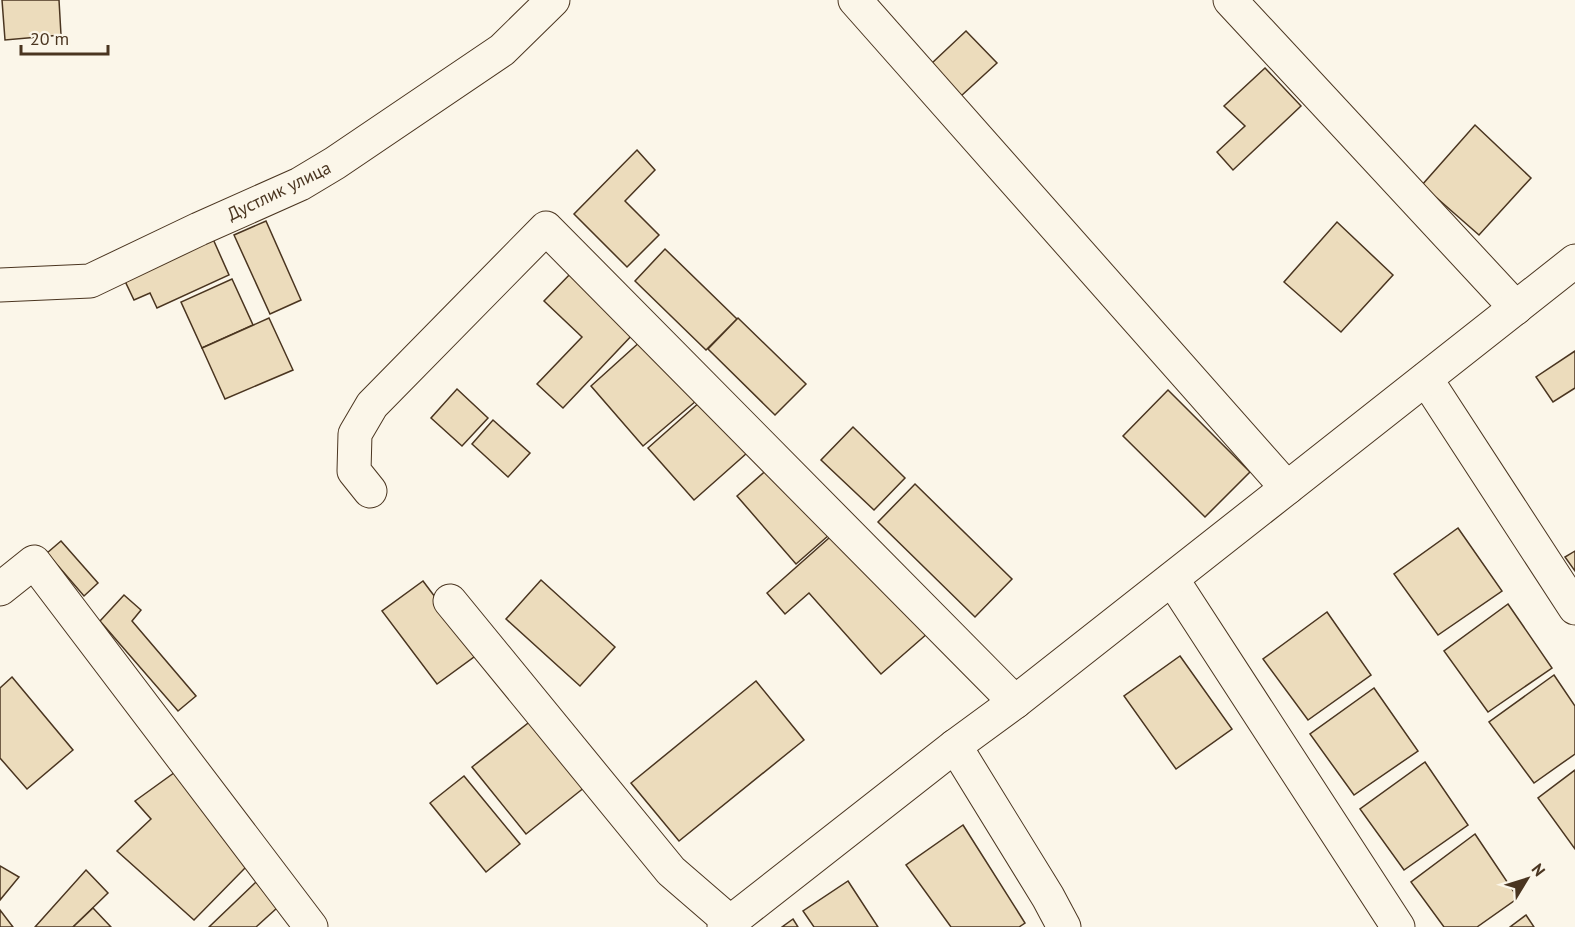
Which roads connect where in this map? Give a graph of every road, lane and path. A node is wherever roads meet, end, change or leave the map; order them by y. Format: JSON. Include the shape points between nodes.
{"nodes":[{"id":1,"x":553,"y":0,"type":"edge"},
{"id":2,"x":855,"y":0,"type":"edge"},
{"id":3,"x":1230,"y":0,"type":"edge"},
{"id":4,"x":1575,"y":261,"type":"edge"},
{"id":5,"x":0,"y":285,"type":"edge"},
{"id":6,"x":1516,"y":308,"type":"junction"},
{"id":7,"x":1426,"y":379,"type":"junction"},
{"id":8,"x":1287,"y":488,"type":"junction"},
{"id":9,"x":370,"y":491,"type":"dead end"},
{"id":10,"x":1172,"y":579,"type":"junction"},
{"id":11,"x":0,"y":589,"type":"edge"},
{"id":12,"x":450,"y":601,"type":"dead end"},
{"id":13,"x":1575,"y":608,"type":"edge"},
{"id":14,"x":1015,"y":702,"type":"junction"},
{"id":15,"x":955,"y":746,"type":"junction"},
{"id":16,"x":728,"y":926,"type":"edge"},
{"id":17,"x":311,"y":927,"type":"edge"},
{"id":18,"x":1064,"y":927,"type":"edge"},
{"id":19,"x":1398,"y":927,"type":"edge"}],
"edges":[{"from":1,"to":5,"type":"street","name":"Дустлик улица","via":[[502,50],[300,184],[90,281]]},
{"from":2,"to":8,"type":"street"},
{"from":3,"to":6,"type":"street"},
{"from":4,"to":6,"type":"street"},
{"from":6,"to":7,"type":"street"},
{"from":7,"to":8,"type":"street"},
{"from":7,"to":13,"type":"street"},
{"from":8,"to":10,"type":"street"},
{"from":9,"to":14,"type":"street","via":[[354,471],[355,434],[372,405],[546,228]]},
{"from":10,"to":14,"type":"street"},
{"from":10,"to":19,"type":"street"},
{"from":11,"to":17,"type":"street","via":[[34,562]]},
{"from":12,"to":16,"type":"street","via":[[671,872]]},
{"from":14,"to":15,"type":"street"},
{"from":15,"to":16,"type":"street"},
{"from":15,"to":18,"type":"street"}]}
